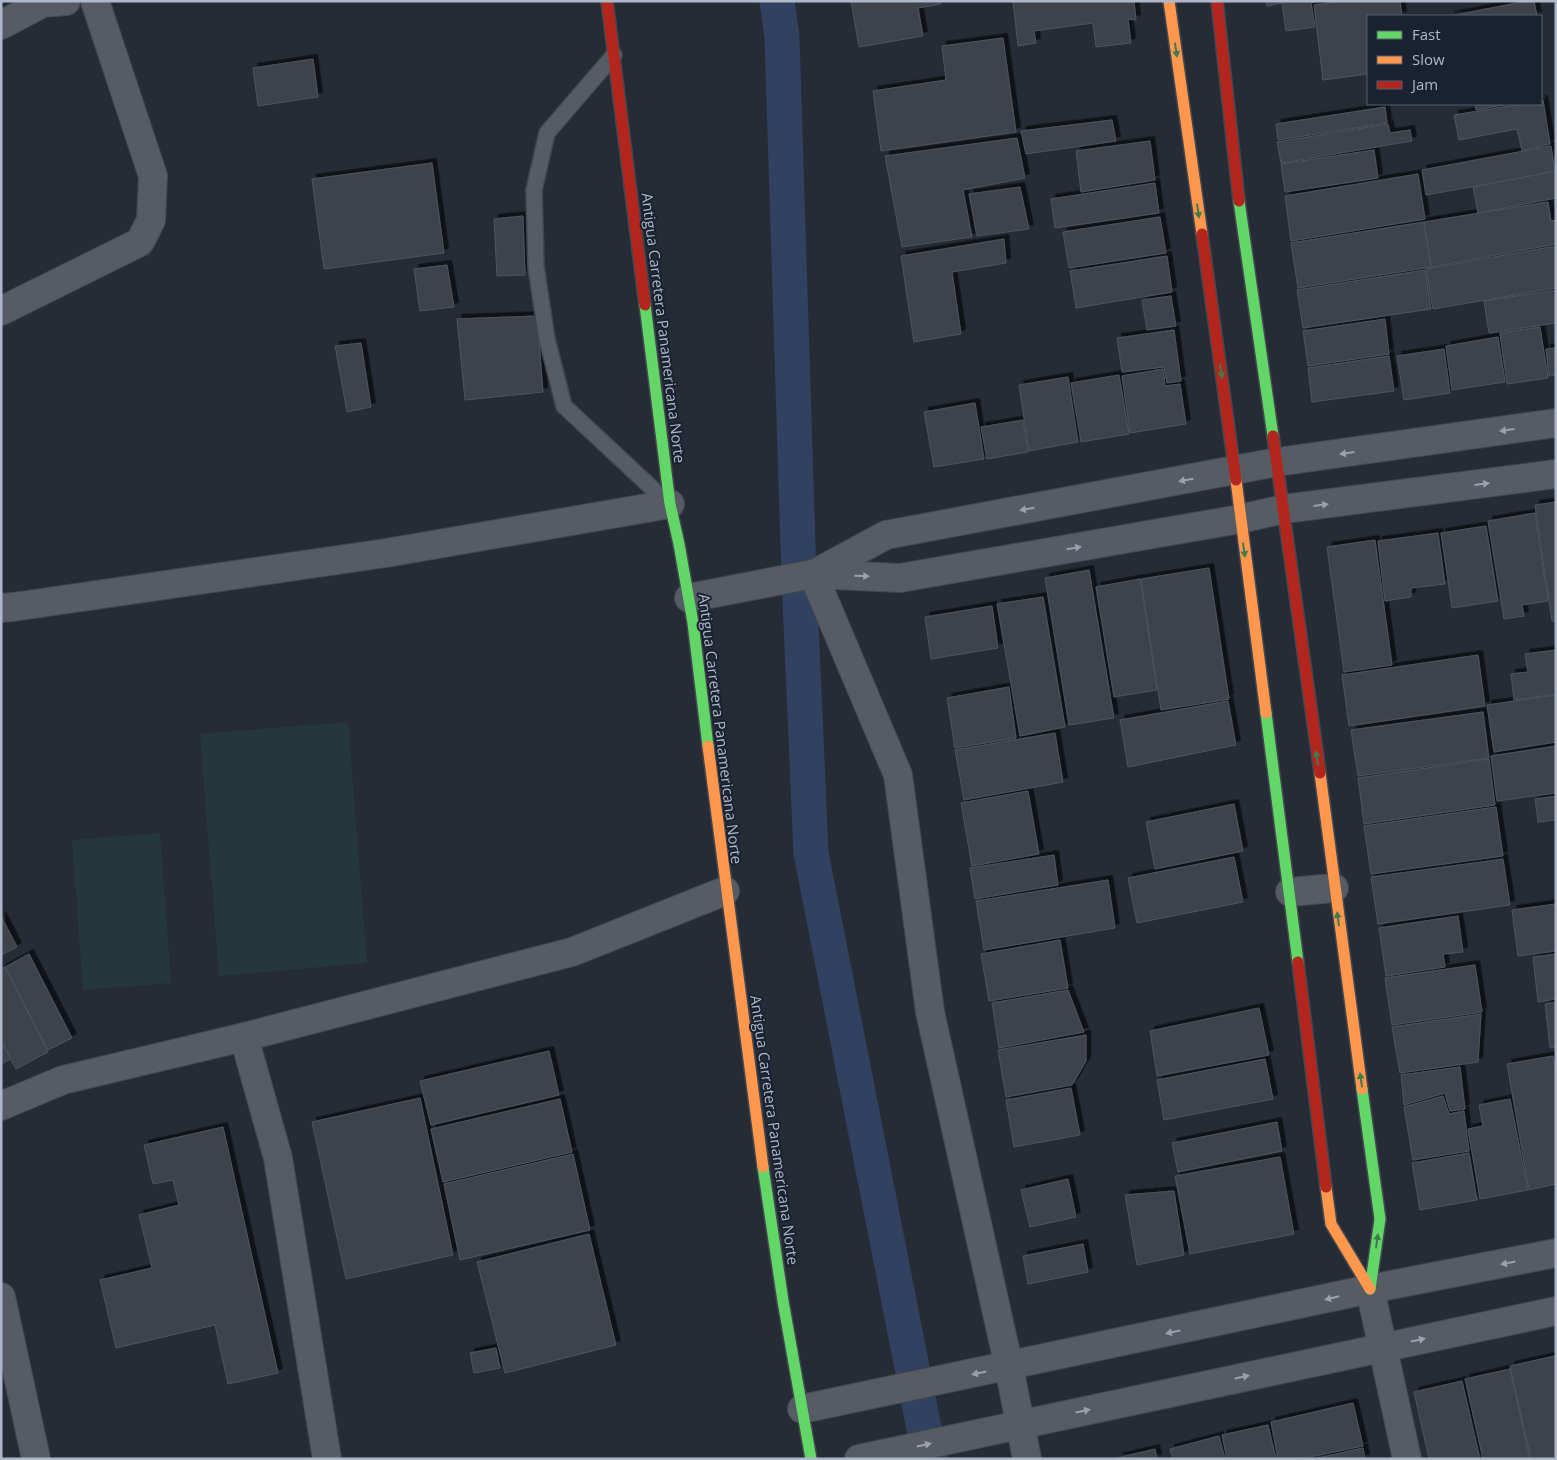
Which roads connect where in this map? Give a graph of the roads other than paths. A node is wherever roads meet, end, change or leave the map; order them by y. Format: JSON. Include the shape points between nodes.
{"nodes":[{"id":1,"x":95,"y":1,"type":"edge"},
{"id":2,"x":607,"y":1,"type":"edge"},
{"id":3,"x":1169,"y":1,"type":"edge"},
{"id":4,"x":1217,"y":1,"type":"edge"},
{"id":5,"x":51,"y":2,"type":"edge"},
{"id":6,"x":1,"y":25,"type":"edge"},
{"id":7,"x":614,"y":55,"type":"junction"},
{"id":8,"x":1,"y":311,"type":"edge"},
{"id":9,"x":1556,"y":424,"type":"edge"},
{"id":10,"x":1277,"y":462,"type":"junction"},
{"id":11,"x":1235,"y":471,"type":"junction"},
{"id":12,"x":1556,"y":474,"type":"edge"},
{"id":13,"x":670,"y":504,"type":"junction"},
{"id":14,"x":1284,"y":509,"type":"junction"},
{"id":15,"x":1240,"y":520,"type":"junction"},
{"id":16,"x":813,"y":574,"type":"junction"},
{"id":17,"x":689,"y":598,"type":"junction"},
{"id":18,"x":1,"y":608,"type":"edge"},
{"id":19,"x":1334,"y":888,"type":"junction"},
{"id":20,"x":725,"y":891,"type":"junction"},
{"id":21,"x":1290,"y":892,"type":"junction"},
{"id":22,"x":244,"y":1037,"type":"junction"},
{"id":23,"x":1,"y":1106,"type":"edge"},
{"id":24,"x":1556,"y":1253,"type":"edge"},
{"id":25,"x":1370,"y":1290,"type":"junction"},
{"id":26,"x":1,"y":1297,"type":"edge"},
{"id":27,"x":1556,"y":1310,"type":"edge"},
{"id":28,"x":1382,"y":1348,"type":"junction"},
{"id":29,"x":1009,"y":1367,"type":"junction"},
{"id":30,"x":802,"y":1409,"type":"junction"},
{"id":31,"x":1019,"y":1425,"type":"junction"},
{"id":32,"x":36,"y":1459,"type":"edge"},
{"id":33,"x":327,"y":1459,"type":"edge"},
{"id":34,"x":811,"y":1459,"type":"edge"},
{"id":35,"x":859,"y":1459,"type":"edge"},
{"id":36,"x":1027,"y":1459,"type":"edge"},
{"id":37,"x":1406,"y":1459,"type":"edge"}],
"edges":[{"from":1,"to":8,"type":"street","via":[[153,176],[151,220],[140,242]]},
{"from":2,"to":7,"type":"street","name":"Antigua Carretera Panamericana Norte"},
{"from":3,"to":11,"type":"street","one_way":true},
{"from":4,"to":10,"type":"street","via":[[1236,178]]},
{"from":5,"to":6,"type":"street"},
{"from":7,"to":13,"type":"street","name":"Antigua Carretera Panamericana Norte"},
{"from":7,"to":13,"type":"lane","via":[[547,133],[534,190],[536,267],[564,406]]},
{"from":9,"to":10,"type":"street","one_way":true},
{"from":10,"to":11,"type":"street"},
{"from":10,"to":14,"type":"street"},
{"from":11,"to":15,"type":"street"},
{"from":11,"to":16,"type":"street","one_way":true,"via":[[886,535]]},
{"from":14,"to":12,"type":"street","one_way":true},
{"from":13,"to":17,"type":"street","name":"Antigua Carretera Panamericana Norte"},
{"from":13,"to":18,"type":"street","via":[[386,552]]},
{"from":14,"to":15,"type":"street"},
{"from":19,"to":14,"type":"street","one_way":true},
{"from":16,"to":15,"type":"street","one_way":true,"via":[[900,578]]},
{"from":15,"to":21,"type":"street","one_way":true},
{"from":16,"to":17,"type":"street"},
{"from":16,"to":29,"type":"street","via":[[898,775],[930,1012]]},
{"from":17,"to":20,"type":"street","name":"Antigua Carretera Panamericana Norte"},
{"from":19,"to":21,"type":"street"},
{"from":25,"to":19,"type":"street","one_way":true,"via":[[1380,1219]]},
{"from":20,"to":22,"type":"street","via":[[572,952]]},
{"from":20,"to":30,"type":"street","name":"Antigua Carretera Panamericana Norte","via":[[766,1196]]},
{"from":21,"to":25,"type":"street","via":[[1331,1224]]},
{"from":22,"to":23,"type":"street","via":[[62,1080]]},
{"from":22,"to":33,"type":"street","via":[[278,1158]]},
{"from":24,"to":25,"type":"street","one_way":true},
{"from":25,"to":28,"type":"street"},
{"from":25,"to":29,"type":"street","one_way":true},
{"from":26,"to":32,"type":"street"},
{"from":28,"to":27,"type":"street","one_way":true},
{"from":31,"to":28,"type":"street","one_way":true},
{"from":28,"to":37,"type":"street"},
{"from":29,"to":30,"type":"street","one_way":true},
{"from":29,"to":31,"type":"street"},
{"from":30,"to":34,"type":"street","name":"Antigua Carretera Panamericana Norte"},
{"from":35,"to":31,"type":"street","one_way":true},
{"from":31,"to":36,"type":"street"}]}
